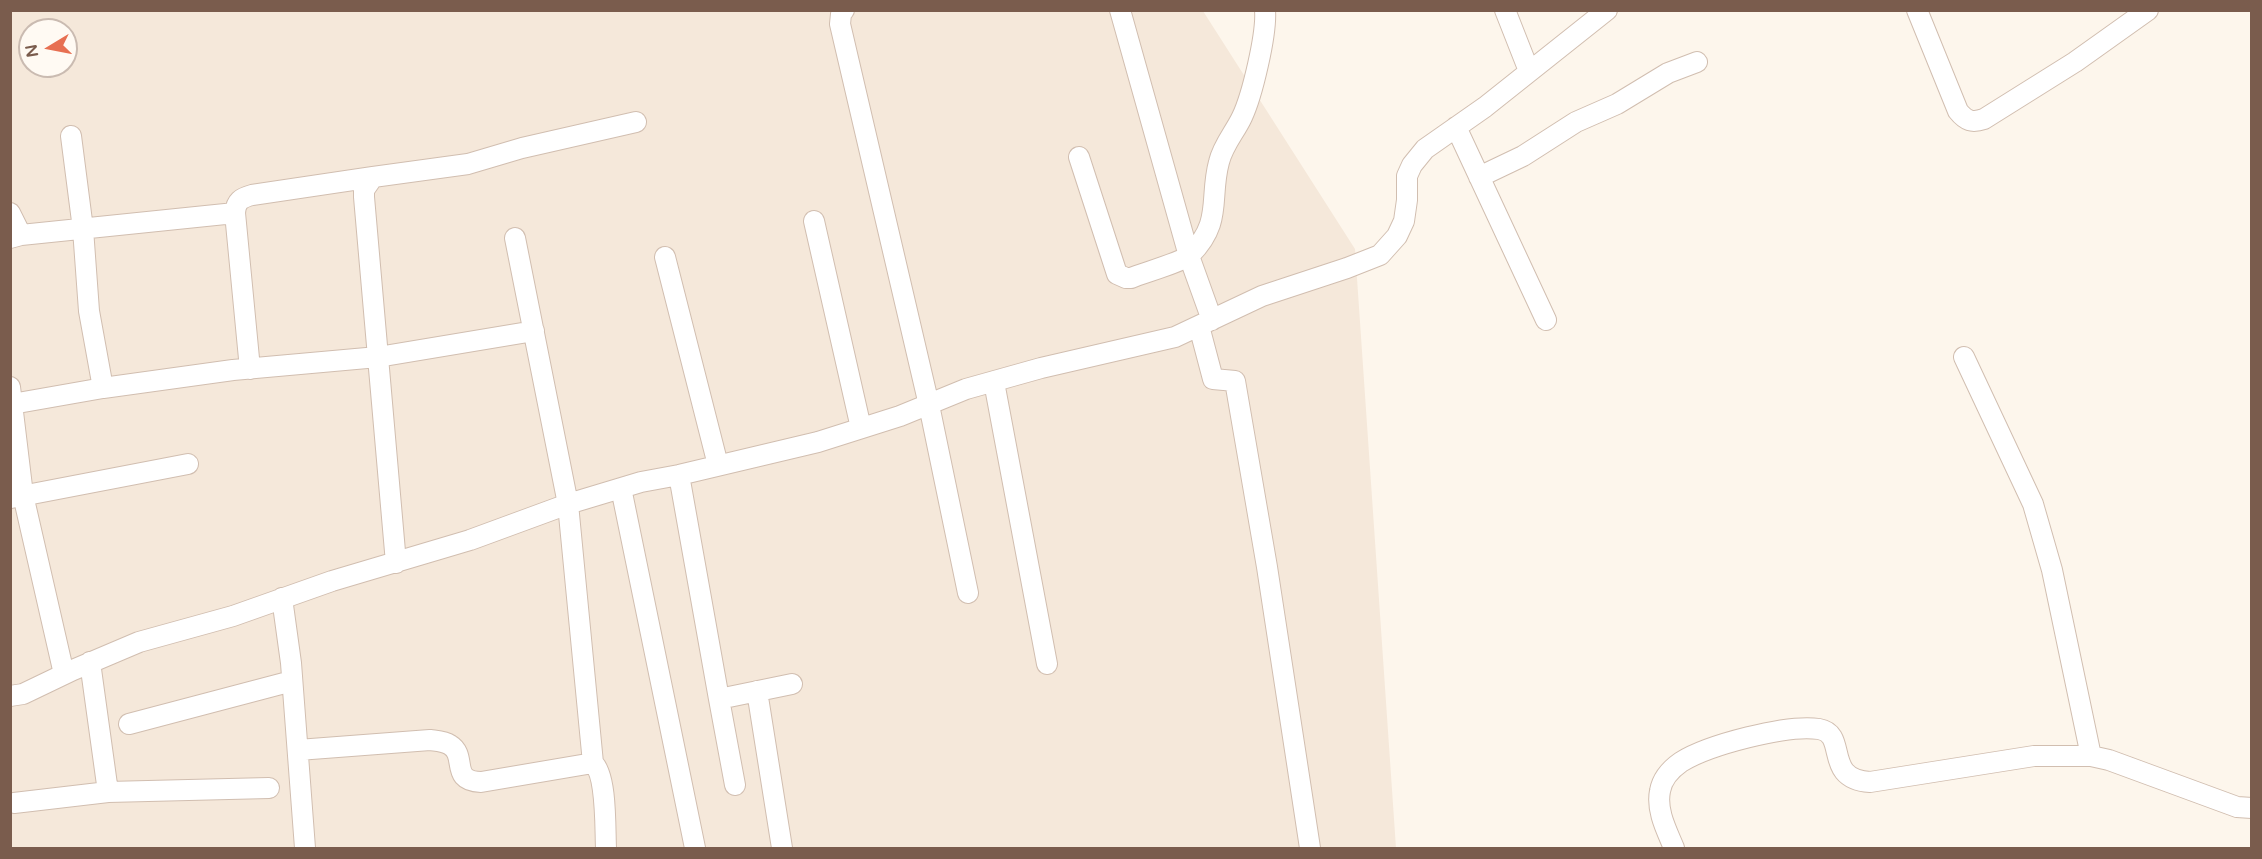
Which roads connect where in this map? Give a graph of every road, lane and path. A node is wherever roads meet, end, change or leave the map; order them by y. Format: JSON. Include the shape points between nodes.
{"nodes":[{"id":1,"x":844,"y":10,"type":"edge"},
{"id":2,"x":1120,"y":10,"type":"edge"},
{"id":3,"x":1265,"y":10,"type":"edge"},
{"id":4,"x":1505,"y":10,"type":"edge"},
{"id":5,"x":1607,"y":10,"type":"edge"},
{"id":6,"x":1917,"y":10,"type":"edge"},
{"id":7,"x":2148,"y":10,"type":"edge"},
{"id":8,"x":1697,"y":62,"type":"dead end"},
{"id":9,"x":1529,"y":71,"type":"junction"},
{"id":10,"x":636,"y":122,"type":"dead end"},
{"id":11,"x":1456,"y":127,"type":"junction"},
{"id":12,"x":70,"y":136,"type":"dead end"},
{"id":13,"x":1079,"y":157,"type":"dead end"},
{"id":14,"x":373,"y":177,"type":"junction"},
{"id":15,"x":1479,"y":177,"type":"junction"},
{"id":16,"x":10,"y":213,"type":"edge"},
{"id":17,"x":235,"y":213,"type":"junction"},
{"id":18,"x":814,"y":221,"type":"dead end"},
{"id":19,"x":82,"y":229,"type":"junction"},
{"id":20,"x":16,"y":237,"type":"edge"},
{"id":21,"x":515,"y":238,"type":"dead end"},
{"id":22,"x":1189,"y":256,"type":"junction"},
{"id":23,"x":665,"y":257,"type":"dead end"},
{"id":24,"x":1546,"y":320,"type":"dead end"},
{"id":25,"x":1205,"y":323,"type":"junction"},
{"id":26,"x":534,"y":331,"type":"junction"},
{"id":27,"x":378,"y":357,"type":"junction"},
{"id":28,"x":1964,"y":357,"type":"dead end"},
{"id":29,"x":250,"y":369,"type":"junction"},
{"id":30,"x":994,"y":382,"type":"junction"},
{"id":31,"x":103,"y":388,"type":"junction"},
{"id":32,"x":11,"y":395,"type":"edge"},
{"id":33,"x":929,"y":405,"type":"junction"},
{"id":34,"x":861,"y":428,"type":"junction"},
{"id":35,"x":188,"y":464,"type":"dead end"},
{"id":36,"x":718,"y":465,"type":"junction"},
{"id":37,"x":679,"y":475,"type":"junction"},
{"id":38,"x":621,"y":488,"type":"junction"},
{"id":39,"x":17,"y":496,"type":"edge"},
{"id":40,"x":568,"y":504,"type":"junction"},
{"id":41,"x":396,"y":563,"type":"junction"},
{"id":42,"x":968,"y":592,"type":"dead end"},
{"id":43,"x":282,"y":598,"type":"junction"},
{"id":44,"x":90,"y":662,"type":"junction"},
{"id":45,"x":1047,"y":664,"type":"dead end"},
{"id":46,"x":64,"y":674,"type":"junction"},
{"id":47,"x":292,"y":681,"type":"junction"},
{"id":48,"x":792,"y":684,"type":"dead end"},
{"id":49,"x":757,"y":691,"type":"junction"},
{"id":50,"x":10,"y":696,"type":"edge"},
{"id":51,"x":719,"y":699,"type":"junction"},
{"id":52,"x":129,"y":724,"type":"dead end"},
{"id":53,"x":298,"y":750,"type":"junction"},
{"id":54,"x":2091,"y":756,"type":"junction"},
{"id":55,"x":593,"y":763,"type":"junction"},
{"id":56,"x":735,"y":785,"type":"dead end"},
{"id":57,"x":268,"y":788,"type":"dead end"},
{"id":58,"x":108,"y":792,"type":"junction"},
{"id":59,"x":14,"y":803,"type":"dead end"},
{"id":60,"x":2252,"y":808,"type":"edge"},
{"id":61,"x":305,"y":849,"type":"edge"},
{"id":62,"x":606,"y":849,"type":"edge"},
{"id":63,"x":695,"y":849,"type":"edge"},
{"id":64,"x":782,"y":849,"type":"edge"},
{"id":65,"x":1310,"y":849,"type":"edge"},
{"id":66,"x":1674,"y":849,"type":"edge"}],
"edges":[{"from":1,"to":33,"type":"street","via":[[840,24]]},
{"from":2,"to":22,"type":"street"},
{"from":3,"to":22,"type":"street","via":[[1258,63],[1242,117],[1219,159],[1215,210],[1207,232]]},
{"from":4,"to":9,"type":"street"},
{"from":5,"to":9,"type":"street"},
{"from":6,"to":7,"type":"street","via":[[1958,111],[1969,121],[1976,121],[2075,62]]},
{"from":8,"to":15,"type":"street","via":[[1576,122],[1523,156]]},
{"from":9,"to":11,"type":"street"},
{"from":10,"to":14,"type":"street","via":[[468,164]]},
{"from":11,"to":15,"type":"street"},
{"from":11,"to":25,"type":"street","via":[[1425,149],[1412,165],[1407,176],[1404,221],[1380,255],[1262,296]]},
{"from":12,"to":19,"type":"street"},
{"from":13,"to":22,"type":"street","via":[[1114,268],[1121,276],[1131,278]]},
{"from":14,"to":17,"type":"street","via":[[252,195],[239,200]]},
{"from":14,"to":27,"type":"street","via":[[364,190],[364,198]]},
{"from":15,"to":24,"type":"street"},
{"from":16,"to":20,"type":"street"},
{"from":17,"to":19,"type":"street"},
{"from":17,"to":29,"type":"street"},
{"from":18,"to":34,"type":"street"},
{"from":19,"to":20,"type":"street"},
{"from":19,"to":31,"type":"street","via":[[89,311]]},
{"from":21,"to":26,"type":"street"},
{"from":22,"to":25,"type":"street"},
{"from":23,"to":36,"type":"street"},
{"from":25,"to":30,"type":"street","via":[[1175,337]]},
{"from":25,"to":65,"type":"street","via":[[1213,379],[1235,381]]},
{"from":26,"to":27,"type":"street"},
{"from":26,"to":40,"type":"street"},
{"from":27,"to":29,"type":"street"},
{"from":27,"to":41,"type":"street"},
{"from":28,"to":54,"type":"street","via":[[2033,504],[2052,570]]},
{"from":29,"to":31,"type":"street"},
{"from":30,"to":33,"type":"street"},
{"from":30,"to":45,"type":"street"},
{"from":31,"to":32,"type":"street"},
{"from":32,"to":39,"type":"street"},
{"from":33,"to":34,"type":"street"},
{"from":33,"to":42,"type":"street"},
{"from":34,"to":36,"type":"street"},
{"from":35,"to":39,"type":"street"},
{"from":36,"to":37,"type":"street"},
{"from":37,"to":38,"type":"street"},
{"from":37,"to":51,"type":"street"},
{"from":38,"to":40,"type":"street"},
{"from":38,"to":63,"type":"street"},
{"from":39,"to":46,"type":"street"},
{"from":40,"to":41,"type":"street"},
{"from":40,"to":55,"type":"street"},
{"from":41,"to":43,"type":"street"},
{"from":43,"to":44,"type":"street","via":[[139,642]]},
{"from":43,"to":47,"type":"street"},
{"from":44,"to":46,"type":"street"},
{"from":44,"to":58,"type":"street"},
{"from":46,"to":50,"type":"street","via":[[23,694]]},
{"from":47,"to":52,"type":"street"},
{"from":47,"to":53,"type":"street"},
{"from":48,"to":49,"type":"street"},
{"from":49,"to":51,"type":"street"},
{"from":49,"to":64,"type":"street"},
{"from":51,"to":56,"type":"street"},
{"from":53,"to":55,"type":"street","via":[[430,740],[455,750],[462,774],[471,782]]},
{"from":53,"to":61,"type":"street"},
{"from":54,"to":60,"type":"street","via":[[2237,807]]},
{"from":54,"to":66,"type":"street","via":[[2034,756],[1870,782],[1847,776],[1832,737],[1818,728],[1734,740],[1681,762],[1666,775],[1659,807]]},
{"from":55,"to":62,"type":"street","via":[[602,786]]},
{"from":57,"to":58,"type":"street"},
{"from":58,"to":59,"type":"street"}]}
